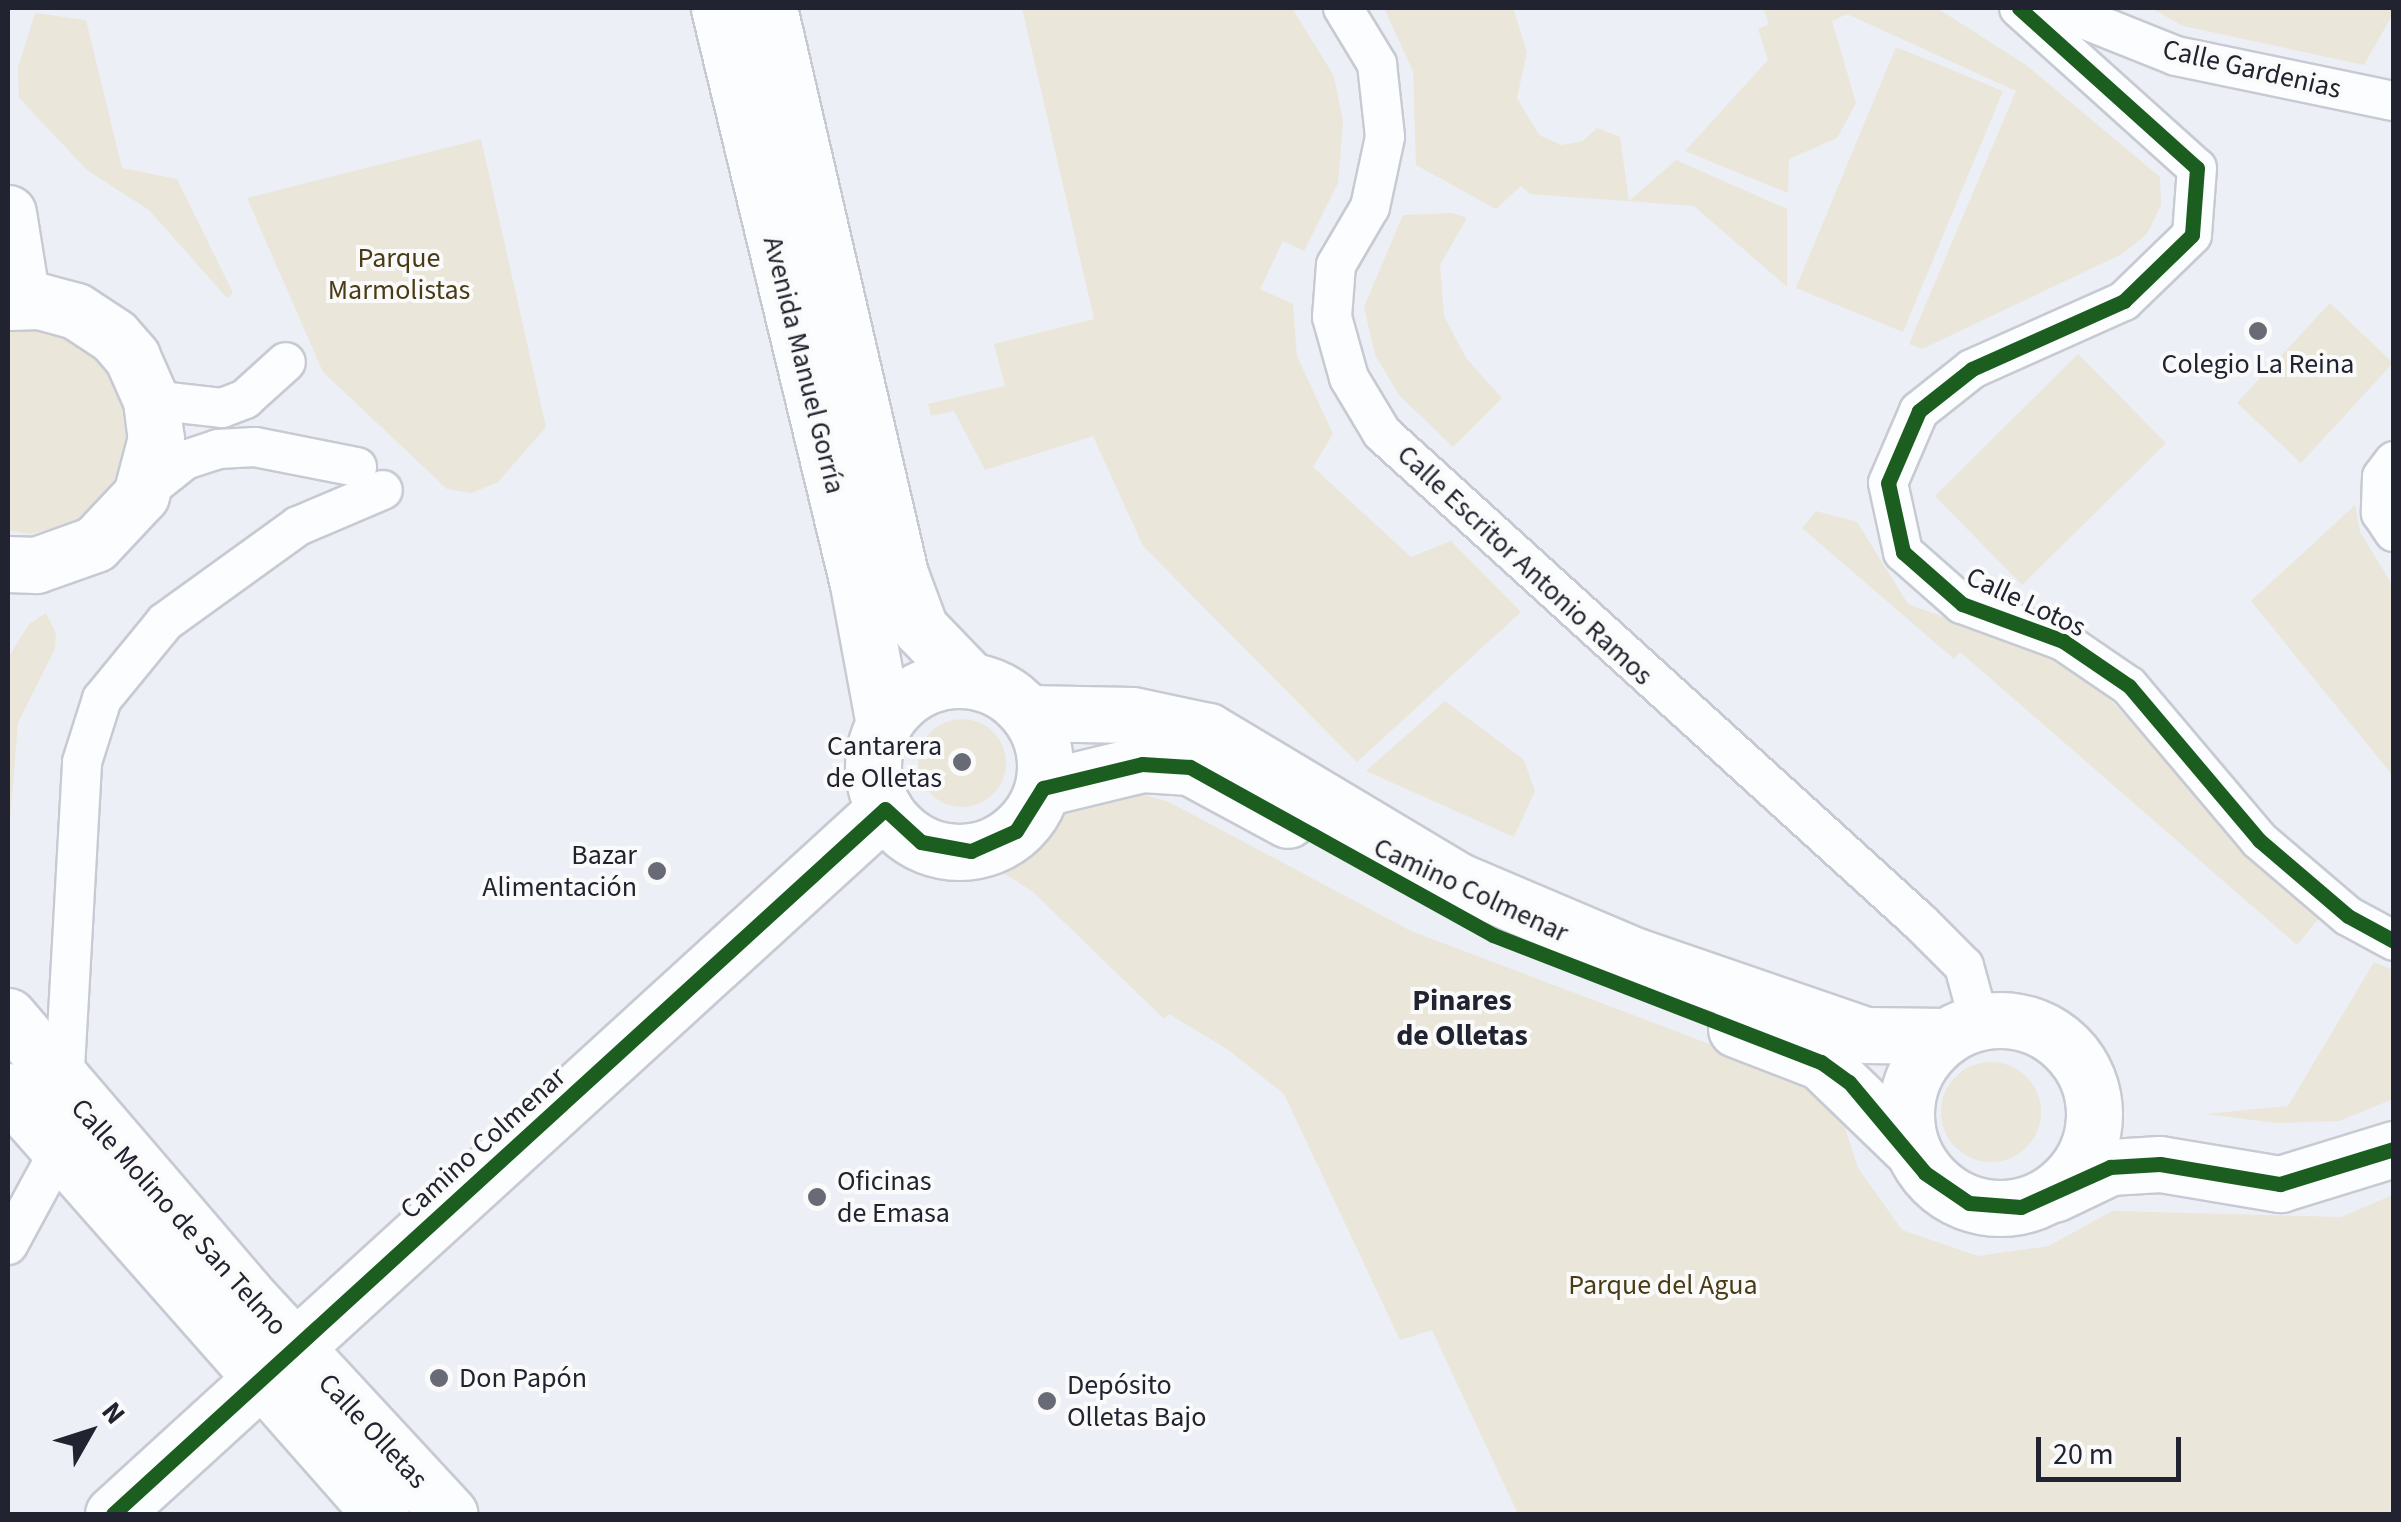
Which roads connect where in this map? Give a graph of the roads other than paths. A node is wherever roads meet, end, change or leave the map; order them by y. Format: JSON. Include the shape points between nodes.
{"nodes":[{"id":1,"x":718,"y":8,"type":"edge"},
{"id":2,"x":770,"y":8,"type":"edge"},
{"id":3,"x":1343,"y":8,"type":"edge"},
{"id":4,"x":2019,"y":8,"type":"edge"},
{"id":5,"x":2056,"y":8,"type":"edge"},
{"id":6,"x":2394,"y":101,"type":"edge"},
{"id":7,"x":8,"y":212,"type":"edge"},
{"id":8,"x":15,"y":301,"type":"edge"},
{"id":9,"x":286,"y":362,"type":"dead end"},
{"id":10,"x":151,"y":400,"type":"junction"},
{"id":11,"x":2394,"y":461,"type":"edge"},
{"id":12,"x":141,"y":495,"type":"junction"},
{"id":13,"x":2394,"y":532,"type":"edge"},
{"id":14,"x":8,"y":564,"type":"edge"},
{"id":15,"x":970,"y":680,"type":"junction"},
{"id":16,"x":1028,"y":713,"type":"junction"},
{"id":17,"x":884,"y":724,"type":"junction"},
{"id":18,"x":1043,"y":788,"type":"junction"},
{"id":19,"x":885,"y":808,"type":"junction"},
{"id":20,"x":2394,"y":940,"type":"edge"},
{"id":21,"x":8,"y":1016,"type":"edge"},
{"id":22,"x":1963,"y":1029,"type":"junction"},
{"id":23,"x":2082,"y":1068,"type":"junction"},
{"id":24,"x":64,"y":1086,"type":"junction"},
{"id":25,"x":8,"y":1090,"type":"edge"},
{"id":26,"x":2394,"y":1149,"type":"edge"},
{"id":27,"x":1912,"y":1150,"type":"junction"},
{"id":28,"x":59,"y":1151,"type":"junction"},
{"id":29,"x":2160,"y":1164,"type":"junction"},
{"id":30,"x":2046,"y":1197,"type":"junction"},
{"id":31,"x":8,"y":1245,"type":"edge"},
{"id":32,"x":279,"y":1363,"type":"junction"},
{"id":33,"x":113,"y":1514,"type":"edge"},
{"id":34,"x":382,"y":1514,"type":"edge"},
{"id":35,"x":450,"y":1514,"type":"edge"}],
"edges":[{"from":1,"to":17,"type":"main road","name":"Avenida Manuel Gorría","via":[[858,584]]},
{"from":2,"to":15,"type":"main road","name":"Avenida Manuel Gorría","via":[[900,574],[920,628]]},
{"from":3,"to":22,"type":"street","name":"Calle Escritor Antonio Ramos","via":[[1376,64],[1385,137],[1370,207],[1336,266],[1332,317],[1348,378],[1382,433],[1964,966]]},
{"from":4,"to":20,"type":"street","name":"Calle Lotos","via":[[2197,168],[2192,235],[2124,301],[1972,369],[1918,410],[1888,484],[1903,552],[1962,604],[2063,641],[2129,686],[2259,840],[2348,916]]},
{"from":5,"to":6,"type":"street","name":"Calle Gardenias","via":[[2176,56]]},
{"from":7,"to":8,"type":"main road"},
{"from":8,"to":10,"type":"main road","via":[[76,310],[114,336],[132,357]]},
{"from":9,"to":10,"type":"street","via":[[245,399],[222,408]]},
{"from":10,"to":12,"type":"main road","via":[[156,438]]},
{"from":11,"to":13,"type":"street","via":[[2382,477],[2380,513]]},
{"from":12,"to":14,"type":"main road","via":[[95,544],[36,565]]},
{"from":12,"to":24,"type":"street","name":"Calle Molino de San Telmo","via":[[185,460],[218,449],[254,447],[370,479],[165,622],[102,699],[82,762]]},
{"from":15,"to":16,"type":"main road","via":[[992,686]]},
{"from":15,"to":17,"type":"main road","via":[[920,689]]},
{"from":16,"to":18,"type":"main road","via":[[1043,749]]},
{"from":16,"to":22,"type":"main road","name":"Camino Colmenar","via":[[1132,715],[1208,731],[1444,873],[1636,956],[1865,1036]]},
{"from":17,"to":19,"type":"main road","via":[[874,761]]},
{"from":18,"to":19,"type":"main road","via":[[1016,831],[971,851],[921,842]]},
{"from":18,"to":27,"type":"main road","name":"Camino Colmenar","via":[[1142,764],[1190,767],[1494,935],[1821,1062]]},
{"from":19,"to":32,"type":"main road","name":"Camino Colmenar"},
{"from":21,"to":24,"type":"main road","name":"Calle Molino de San Telmo"},
{"from":22,"to":23,"type":"main road","via":[[2032,1025],[2055,1037]]},
{"from":22,"to":27,"type":"main road","via":[[1924,1058],[1909,1086],[1905,1118]]},
{"from":23,"to":29,"type":"main road","via":[[2106,1113]]},
{"from":23,"to":30,"type":"main road","via":[[2094,1116],[2091,1140],[2081,1163]]},
{"from":24,"to":32,"type":"main road","name":"Calle Molino de San Telmo"},
{"from":25,"to":28,"type":"main road","name":"Calle Molino de San Telmo"},
{"from":26,"to":29,"type":"main road","via":[[2280,1184]]},
{"from":27,"to":30,"type":"main road","via":[[1925,1172],[1969,1203],[2021,1207]]},
{"from":28,"to":31,"type":"street","name":"Calle Molino de San Telmo"},
{"from":28,"to":32,"type":"main road","name":"Calle Molino de San Telmo"},
{"from":29,"to":30,"type":"main road","via":[[2110,1167]]},
{"from":32,"to":33,"type":"main road","name":"Camino Colmenar"},
{"from":32,"to":34,"type":"main road","name":"Calle Olletas"},
{"from":32,"to":35,"type":"main road","name":"Calle Olletas"}]}
